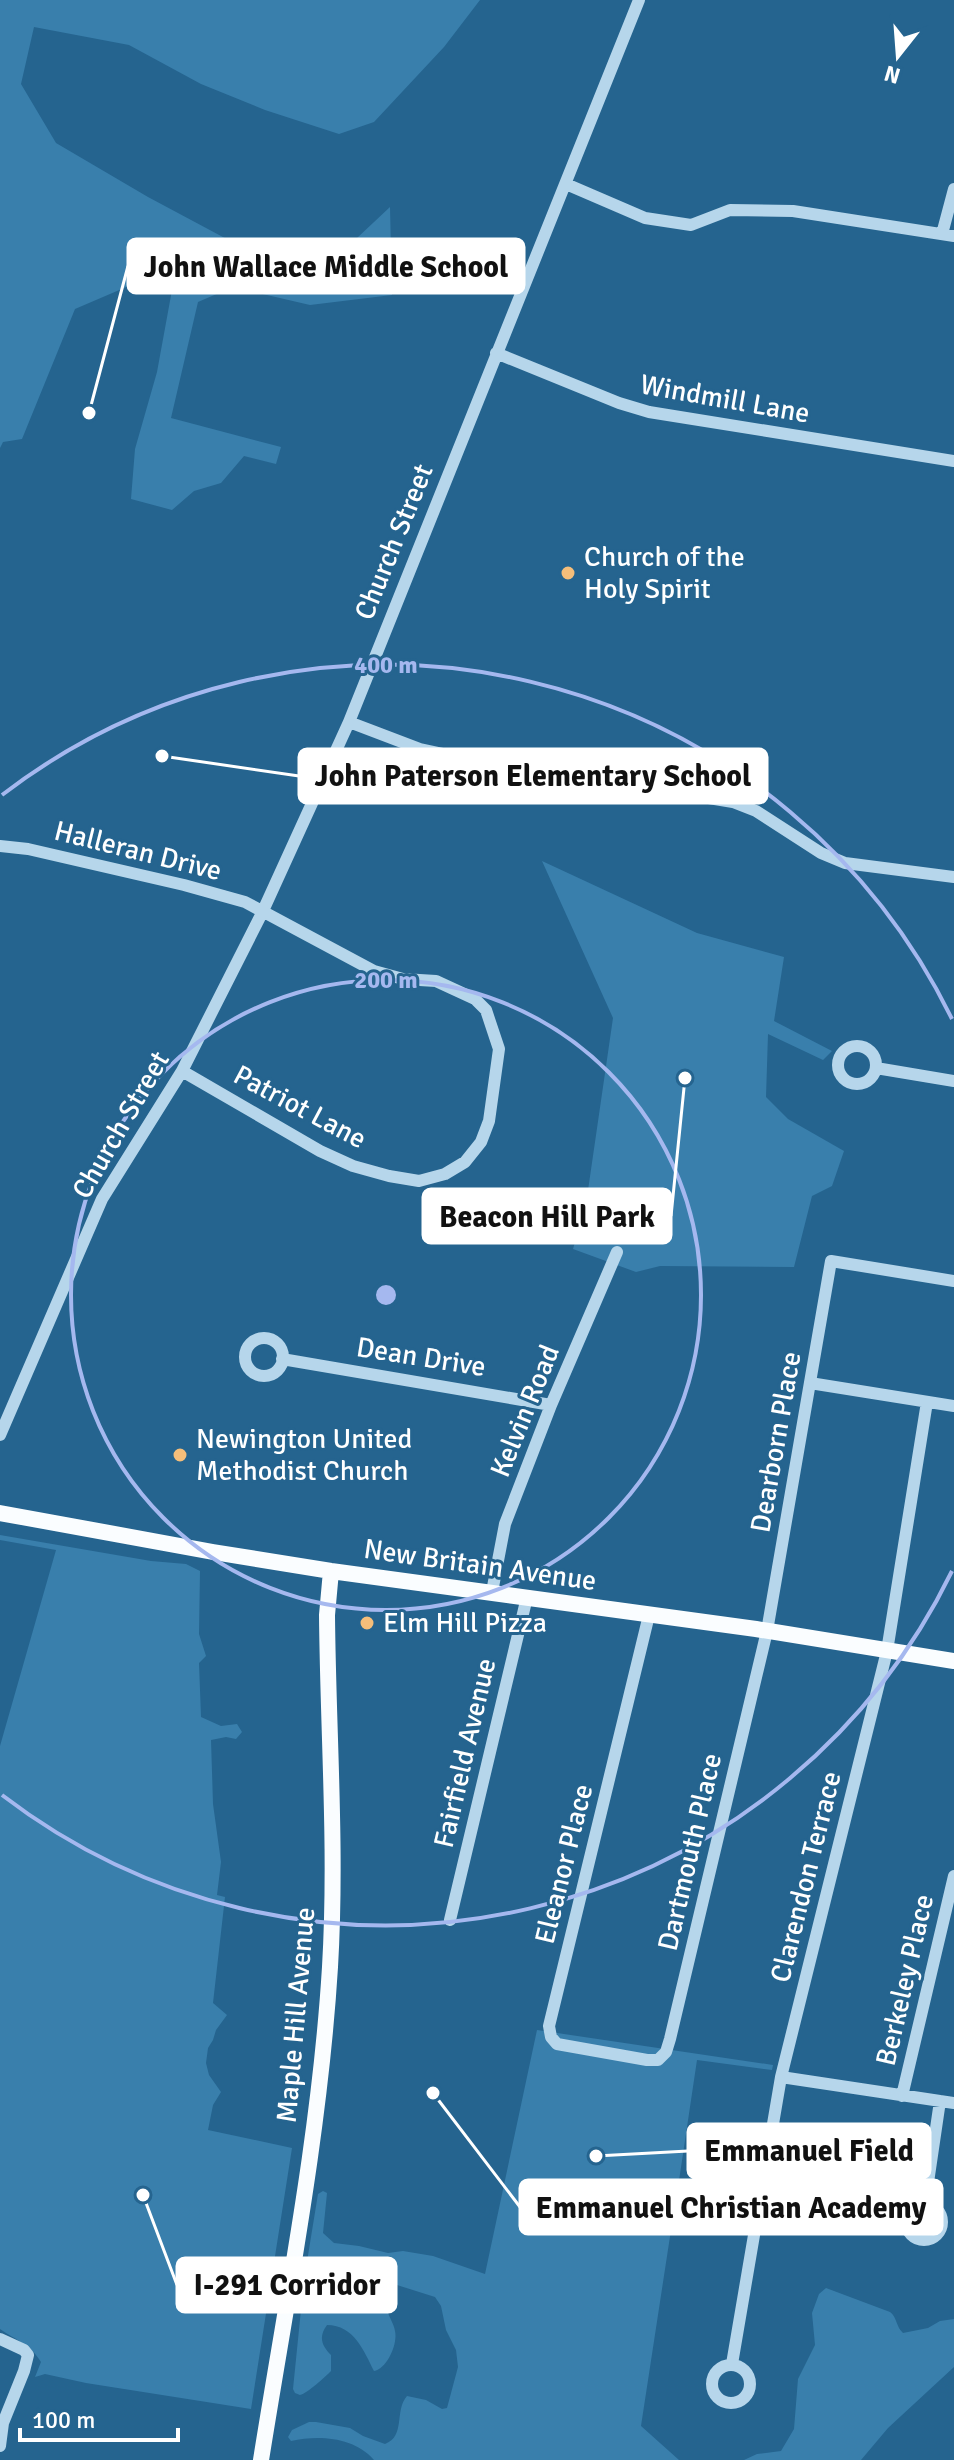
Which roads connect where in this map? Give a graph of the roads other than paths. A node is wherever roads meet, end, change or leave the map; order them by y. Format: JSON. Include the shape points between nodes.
{"nodes":[{"id":1,"x":639,"y":0,"type":"edge"},
{"id":2,"x":566,"y":184,"type":"junction"},
{"id":3,"x":954,"y":189,"type":"edge"},
{"id":4,"x":948,"y":235,"type":"edge"},
{"id":5,"x":496,"y":353,"type":"junction"},
{"id":6,"x":954,"y":461,"type":"edge"},
{"id":7,"x":349,"y":722,"type":"junction"},
{"id":8,"x":0,"y":846,"type":"edge"},
{"id":9,"x":954,"y":877,"type":"edge"},
{"id":10,"x":262,"y":913,"type":"junction"},
{"id":11,"x":876,"y":1068,"type":"dead end"},
{"id":12,"x":182,"y":1071,"type":"junction"},
{"id":13,"x":954,"y":1081,"type":"edge"},
{"id":14,"x":617,"y":1252,"type":"dead end"},
{"id":15,"x":954,"y":1281,"type":"edge"},
{"id":16,"x":282,"y":1359,"type":"dead end"},
{"id":17,"x":810,"y":1383,"type":"junction"},
{"id":18,"x":927,"y":1402,"type":"junction"},
{"id":19,"x":551,"y":1405,"type":"junction"},
{"id":20,"x":954,"y":1406,"type":"edge"},
{"id":21,"x":0,"y":1435,"type":"edge"},
{"id":22,"x":0,"y":1513,"type":"edge"},
{"id":23,"x":331,"y":1571,"type":"junction"},
{"id":24,"x":492,"y":1592,"type":"junction"},
{"id":25,"x":527,"y":1597,"type":"junction"},
{"id":26,"x":649,"y":1615,"type":"junction"},
{"id":27,"x":767,"y":1631,"type":"junction"},
{"id":28,"x":887,"y":1651,"type":"junction"},
{"id":29,"x":954,"y":1661,"type":"edge"},
{"id":30,"x":954,"y":1876,"type":"edge"},
{"id":31,"x":450,"y":1920,"type":"dead end"},
{"id":32,"x":637,"y":2059,"type":"joint"},
{"id":33,"x":781,"y":2077,"type":"junction"},
{"id":34,"x":902,"y":2096,"type":"junction"},
{"id":35,"x":940,"y":2101,"type":"junction"},
{"id":36,"x":954,"y":2103,"type":"edge"},
{"id":37,"x":925,"y":2203,"type":"dead end"},
{"id":38,"x":0,"y":2339,"type":"edge"},
{"id":39,"x":732,"y":2364,"type":"dead end"},
{"id":40,"x":0,"y":2446,"type":"edge"},
{"id":41,"x":261,"y":2460,"type":"edge"}],
"edges":[{"from":1,"to":2,"type":"street","name":"Church Street"},
{"from":2,"to":4,"type":"street","via":[[645,218],[691,225],[730,210],[793,211]]},
{"from":2,"to":5,"type":"street","name":"Church Street"},
{"from":3,"to":4,"type":"street"},
{"from":5,"to":6,"type":"street","name":"Windmill Lane","via":[[649,412]]},
{"from":5,"to":7,"type":"street","name":"Church Street"},
{"from":7,"to":9,"type":"street","via":[[448,755],[733,802],[845,863]]},
{"from":7,"to":10,"type":"street","name":"Church Street"},
{"from":8,"to":10,"type":"street","name":"Halleran Drive","via":[[186,885],[245,902]]},
{"from":10,"to":12,"type":"street","name":"Church Street"},
{"from":10,"to":12,"type":"street","name":"Patriot Lane","via":[[374,971],[436,981],[460,990],[486,1010],[499,1049],[481,1142],[465,1162],[445,1174],[419,1181],[389,1176],[320,1151]]},
{"from":11,"to":13,"type":"street"},
{"from":12,"to":21,"type":"street","name":"Church Street","via":[[102,1199]]},
{"from":14,"to":19,"type":"street","name":"Kelvin Road"},
{"from":15,"to":17,"type":"street","name":"Dearborn Place","via":[[831,1261]]},
{"from":16,"to":19,"type":"street","name":"Dean Drive"},
{"from":17,"to":18,"type":"street"},
{"from":17,"to":27,"type":"street","name":"Dearborn Place"},
{"from":18,"to":20,"type":"street"},
{"from":18,"to":28,"type":"street","name":"Clarendon Terrace"},
{"from":19,"to":24,"type":"street","name":"Kelvin Road","via":[[505,1524]]},
{"from":22,"to":23,"type":"main road","name":"New Britain Avenue"},
{"from":23,"to":24,"type":"main road","name":"New Britain Avenue"},
{"from":23,"to":41,"type":"main road","name":"Maple Hill Avenue","via":[[330,1970],[308,2169]]},
{"from":24,"to":25,"type":"main road","name":"New Britain Avenue"},
{"from":25,"to":26,"type":"main road","name":"New Britain Avenue"},
{"from":25,"to":31,"type":"street","name":"Fairfield Avenue"},
{"from":26,"to":27,"type":"main road","name":"New Britain Avenue"},
{"from":26,"to":32,"type":"street","name":"Eleanor Place","via":[[549,2026],[557,2044]]},
{"from":27,"to":28,"type":"main road","name":"New Britain Avenue"},
{"from":27,"to":32,"type":"street","name":"Dartmouth Place","via":[[670,2039],[658,2060]]},
{"from":28,"to":29,"type":"main road","name":"New Britain Avenue"},
{"from":28,"to":33,"type":"street","name":"Clarendon Terrace"},
{"from":30,"to":34,"type":"street","name":"Berkeley Place"},
{"from":33,"to":34,"type":"street"},
{"from":33,"to":39,"type":"street","name":"Clarendon Terrace"},
{"from":34,"to":35,"type":"street"},
{"from":35,"to":36,"type":"street"},
{"from":35,"to":37,"type":"street"},
{"from":38,"to":40,"type":"street","via":[[28,2355]]}]}
